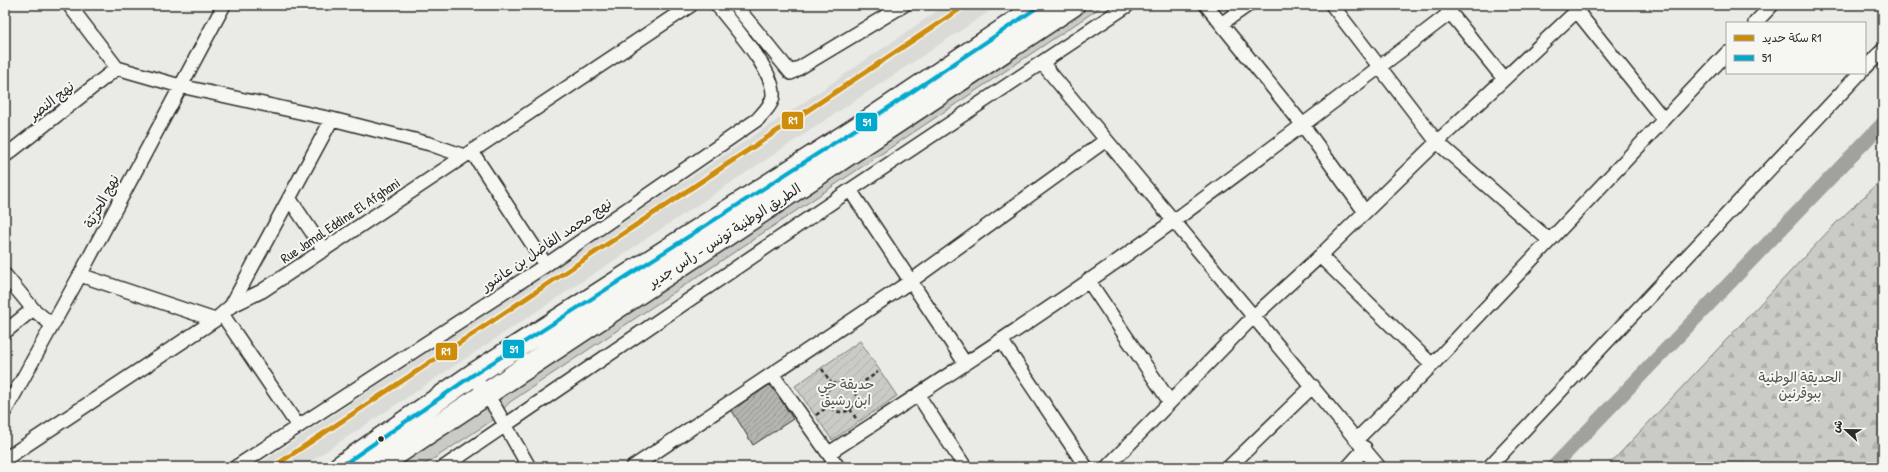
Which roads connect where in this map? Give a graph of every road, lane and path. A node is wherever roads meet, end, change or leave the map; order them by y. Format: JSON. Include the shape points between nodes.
{"nodes":[{"id":1,"x":69,"y":5,"type":"edge"},
{"id":2,"x":224,"y":5,"type":"edge"},
{"id":3,"x":691,"y":5,"type":"edge"},
{"id":4,"x":717,"y":5,"type":"edge"},
{"id":5,"x":735,"y":5,"type":"edge"},
{"id":6,"x":904,"y":5,"type":"edge"},
{"id":7,"x":1041,"y":5,"type":"edge"},
{"id":8,"x":1073,"y":5,"type":"edge"},
{"id":9,"x":1128,"y":5,"type":"edge"},
{"id":10,"x":1206,"y":5,"type":"edge"},
{"id":11,"x":1248,"y":5,"type":"edge"},
{"id":12,"x":1332,"y":5,"type":"edge"},
{"id":13,"x":1772,"y":5,"type":"edge"},
{"id":14,"x":1578,"y":7,"type":"edge"},
{"id":15,"x":1447,"y":9,"type":"edge"},
{"id":16,"x":1756,"y":22,"type":"edge"},
{"id":17,"x":1221,"y":24,"type":"junction"},
{"id":18,"x":1883,"y":50,"type":"edge"},
{"id":19,"x":1726,"y":54,"type":"edge"},
{"id":20,"x":1042,"y":63,"type":"junction"},
{"id":21,"x":1866,"y":67,"type":"edge"},
{"id":22,"x":117,"y":68,"type":"junction"},
{"id":23,"x":1379,"y":68,"type":"junction"},
{"id":24,"x":1859,"y":74,"type":"edge"},
{"id":25,"x":1504,"y":79,"type":"junction"},
{"id":26,"x":180,"y":86,"type":"junction"},
{"id":27,"x":332,"y":119,"type":"junction"},
{"id":28,"x":1664,"y":120,"type":"junction"},
{"id":29,"x":1302,"y":124,"type":"junction"},
{"id":30,"x":1106,"y":140,"type":"junction"},
{"id":31,"x":1437,"y":142,"type":"junction"},
{"id":32,"x":468,"y":154,"type":"junction"},
{"id":33,"x":5,"y":156,"type":"edge"},
{"id":34,"x":850,"y":190,"type":"junction"},
{"id":35,"x":289,"y":198,"type":"junction"},
{"id":36,"x":1365,"y":212,"type":"junction"},
{"id":37,"x":1174,"y":221,"type":"junction"},
{"id":38,"x":1549,"y":240,"type":"junction"},
{"id":39,"x":324,"y":250,"type":"junction"},
{"id":40,"x":1320,"y":256,"type":"junction"},
{"id":41,"x":546,"y":265,"type":"junction"},
{"id":42,"x":5,"y":274,"type":"edge"},
{"id":43,"x":80,"y":275,"type":"junction"},
{"id":44,"x":1088,"y":280,"type":"junction"},
{"id":45,"x":910,"y":281,"type":"junction"},
{"id":46,"x":33,"y":309,"type":"junction"},
{"id":47,"x":223,"y":313,"type":"junction"},
{"id":48,"x":1254,"y":316,"type":"junction"},
{"id":49,"x":52,"y":325,"type":"junction"},
{"id":50,"x":5,"y":332,"type":"edge"},
{"id":51,"x":1001,"y":340,"type":"junction"},
{"id":52,"x":965,"y":363,"type":"junction"},
{"id":53,"x":1432,"y":365,"type":"junction"},
{"id":54,"x":822,"y":369,"type":"dead end"},
{"id":55,"x":878,"y":372,"type":"dead end"},
{"id":56,"x":473,"y":374,"type":"junction"},
{"id":57,"x":772,"y":374,"type":"junction"},
{"id":58,"x":833,"y":386,"type":"junction"},
{"id":59,"x":1313,"y":386,"type":"junction"},
{"id":60,"x":853,"y":389,"type":"junction"},
{"id":61,"x":485,"y":393,"type":"junction"},
{"id":62,"x":918,"y":395,"type":"junction"},
{"id":63,"x":1170,"y":402,"type":"junction"},
{"id":64,"x":5,"y":411,"type":"edge"},
{"id":65,"x":298,"y":426,"type":"junction"},
{"id":66,"x":504,"y":426,"type":"junction"},
{"id":67,"x":1361,"y":444,"type":"junction"},
{"id":68,"x":829,"y":453,"type":"junction"},
{"id":69,"x":5,"y":459,"type":"edge"},
{"id":70,"x":641,"y":465,"type":"edge"},
{"id":71,"x":236,"y":467,"type":"edge"},
{"id":72,"x":340,"y":467,"type":"edge"},
{"id":73,"x":376,"y":467,"type":"edge"},
{"id":74,"x":444,"y":467,"type":"edge"},
{"id":75,"x":529,"y":467,"type":"edge"},
{"id":76,"x":838,"y":467,"type":"edge"},
{"id":77,"x":965,"y":467,"type":"edge"},
{"id":78,"x":1086,"y":467,"type":"edge"},
{"id":79,"x":1107,"y":467,"type":"edge"},
{"id":80,"x":1229,"y":467,"type":"edge"},
{"id":81,"x":1348,"y":467,"type":"edge"},
{"id":82,"x":1380,"y":467,"type":"edge"},
{"id":83,"x":1489,"y":467,"type":"edge"}],
"edges":[{"from":1,"to":22,"type":"street"},
{"from":2,"to":26,"type":"street","name":"نهج الحرّيّة"},
{"from":3,"to":32,"type":"street","name":"Rue Jamal Eddine El Afghani"},
{"from":4,"to":41,"type":"street","name":"نهج محمد الفاضل بن عاشور","via":[[767,71],[772,84],[773,98],[766,110],[758,119]]},
{"from":5,"to":6,"type":"street","via":[[791,73]]},
{"from":7,"to":56,"type":"highway","name":"الطريق الوطنية تونس - رأس جدير","via":[[873,118]]},
{"from":8,"to":61,"type":"highway","name":"الطريق الوطنية تونس - رأس جدير"},
{"from":9,"to":20,"type":"street"},
{"from":10,"to":17,"type":"street"},
{"from":11,"to":17,"type":"street"},
{"from":12,"to":23,"type":"street"},
{"from":13,"to":16,"type":"street"},
{"from":14,"to":25,"type":"street"},
{"from":14,"to":28,"type":"street"},
{"from":15,"to":23,"type":"street"},
{"from":15,"to":25,"type":"street"},
{"from":17,"to":29,"type":"street"},
{"from":18,"to":21,"type":"street"},
{"from":19,"to":28,"type":"street"},
{"from":20,"to":30,"type":"street"},
{"from":20,"to":34,"type":"street"},
{"from":22,"to":26,"type":"street"},
{"from":22,"to":33,"type":"street","name":"نهج النصر"},
{"from":23,"to":29,"type":"street"},
{"from":23,"to":31,"type":"street"},
{"from":24,"to":83,"type":"street"},
{"from":25,"to":31,"type":"street"},
{"from":26,"to":27,"type":"street"},
{"from":26,"to":43,"type":"street","name":"نهج الحرّيّة"},
{"from":27,"to":32,"type":"street"},
{"from":27,"to":35,"type":"street"},
{"from":28,"to":38,"type":"street"},
{"from":29,"to":36,"type":"street"},
{"from":29,"to":37,"type":"street"},
{"from":30,"to":37,"type":"street"},
{"from":30,"to":45,"type":"street"},
{"from":31,"to":36,"type":"street"},
{"from":31,"to":38,"type":"street"},
{"from":32,"to":39,"type":"street","name":"Rue Jamal Eddine El Afghani"},
{"from":32,"to":41,"type":"street"},
{"from":34,"to":45,"type":"street"},
{"from":34,"to":66,"type":"street"},
{"from":35,"to":39,"type":"street"},
{"from":35,"to":47,"type":"street"},
{"from":36,"to":40,"type":"street"},
{"from":37,"to":44,"type":"street"},
{"from":37,"to":48,"type":"street"},
{"from":38,"to":53,"type":"street"},
{"from":39,"to":47,"type":"street","name":"Rue Jamal Eddine El Afghani"},
{"from":40,"to":48,"type":"street"},
{"from":40,"to":53,"type":"street"},
{"from":41,"to":65,"type":"street","name":"نهج محمد الفاضل بن عاشور"},
{"from":42,"to":46,"type":"street"},
{"from":43,"to":47,"type":"street"},
{"from":43,"to":49,"type":"street","name":"نهج الحرّيّة"},
{"from":44,"to":51,"type":"street"},
{"from":44,"to":63,"type":"street"},
{"from":45,"to":52,"type":"street"},
{"from":45,"to":57,"type":"street"},
{"from":46,"to":49,"type":"street"},
{"from":46,"to":50,"type":"street"},
{"from":47,"to":65,"type":"street"},
{"from":47,"to":69,"type":"street","name":"Rue Jamal Eddine El Afghani"},
{"from":48,"to":59,"type":"street"},
{"from":48,"to":63,"type":"street"},
{"from":49,"to":64,"type":"street","name":"نهج الحرّيّة"},
{"from":51,"to":52,"type":"street"},
{"from":51,"to":78,"type":"street"},
{"from":52,"to":62,"type":"street"},
{"from":53,"to":67,"type":"street"},
{"from":54,"to":58,"type":"path"},
{"from":55,"to":60,"type":"path"},
{"from":56,"to":61,"type":"street"},
{"from":56,"to":72,"type":"highway","name":"الطريق الوطنية تونس - رأس جدير"},
{"from":57,"to":68,"type":"street"},
{"from":57,"to":70,"type":"street"},
{"from":58,"to":60,"type":"path","via":[[846,383]]},
{"from":58,"to":60,"type":"path","via":[[827,393],[827,402],[832,409],[841,412],[850,409],[855,402]]},
{"from":59,"to":67,"type":"street"},
{"from":59,"to":80,"type":"street"},
{"from":61,"to":66,"type":"street"},
{"from":61,"to":73,"type":"highway","name":"الطريق الوطنية تونس - رأس جدير"},
{"from":62,"to":68,"type":"street"},
{"from":62,"to":77,"type":"street"},
{"from":63,"to":79,"type":"street"},
{"from":65,"to":71,"type":"street","name":"نهج محمد الفاضل بن عاشور"},
{"from":66,"to":74,"type":"street"},
{"from":66,"to":75,"type":"street"},
{"from":67,"to":81,"type":"street"},
{"from":67,"to":82,"type":"street"},
{"from":68,"to":76,"type":"street"}]}
